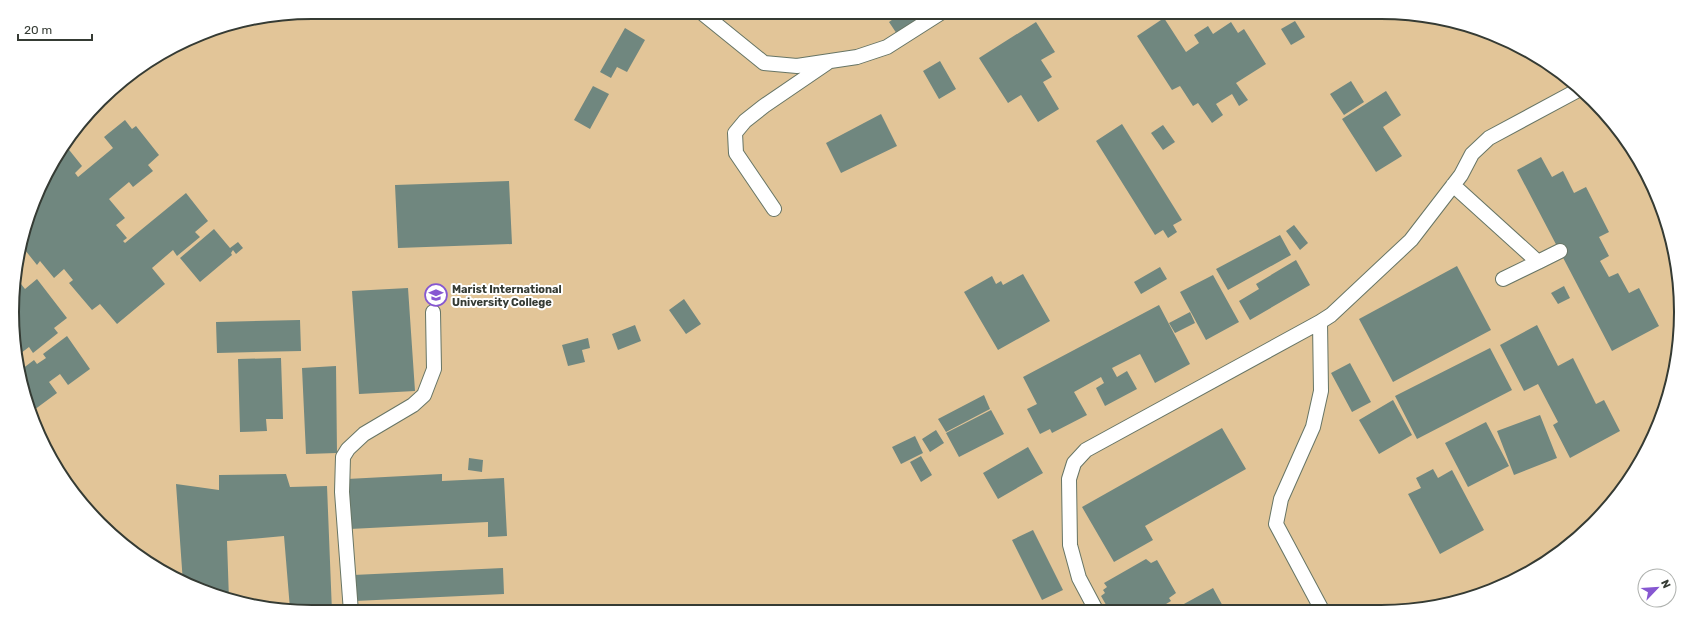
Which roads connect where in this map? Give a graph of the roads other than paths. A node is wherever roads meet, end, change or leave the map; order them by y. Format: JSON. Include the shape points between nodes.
{"nodes":[{"id":1,"x":710,"y":19,"type":"edge"},
{"id":2,"x":931,"y":19,"type":"edge"},
{"id":3,"x":832,"y":60,"type":"junction"},
{"id":4,"x":1574,"y":92,"type":"edge"},
{"id":5,"x":1453,"y":186,"type":"junction"},
{"id":6,"x":774,"y":210,"type":"dead end"},
{"id":7,"x":1560,"y":252,"type":"dead end"},
{"id":8,"x":1538,"y":262,"type":"junction"},
{"id":9,"x":1503,"y":279,"type":"dead end"},
{"id":10,"x":433,"y":312,"type":"dead end"},
{"id":11,"x":1320,"y":322,"type":"junction"},
{"id":12,"x":350,"y":605,"type":"edge"},
{"id":13,"x":1093,"y":605,"type":"edge"},
{"id":14,"x":1319,"y":605,"type":"edge"}],
"edges":[{"from":1,"to":3,"type":"lane","via":[[764,62],[797,66]]},
{"from":2,"to":3,"type":"lane","via":[[886,47],[858,57]]},
{"from":3,"to":6,"type":"lane","via":[[764,106],[735,133],[736,153]]},
{"from":4,"to":5,"type":"lane","via":[[1488,138],[1472,154]]},
{"from":5,"to":8,"type":"lane"},
{"from":5,"to":11,"type":"lane","via":[[1411,240],[1331,315]]},
{"from":7,"to":8,"type":"lane"},
{"from":8,"to":9,"type":"lane"},
{"from":10,"to":12,"type":"lane","via":[[434,369],[424,396],[364,434],[343,457],[342,492]]},
{"from":11,"to":13,"type":"lane","via":[[1086,450],[1074,462],[1069,479],[1070,545],[1079,578]]},
{"from":11,"to":14,"type":"lane","via":[[1321,391],[1313,427],[1281,499],[1276,524]]}]}
